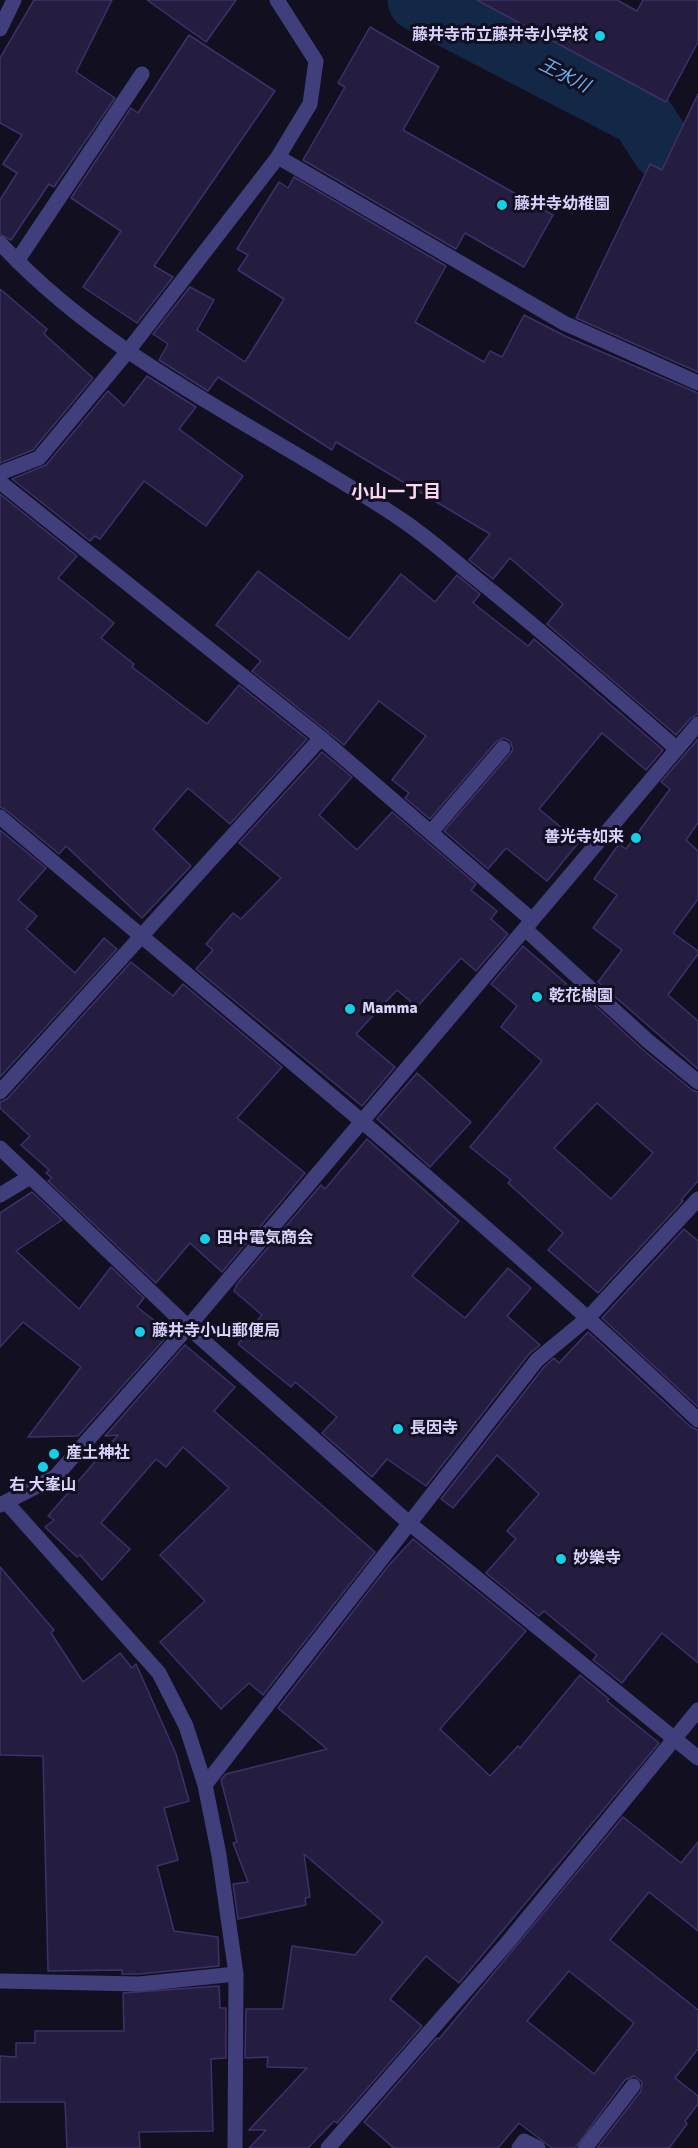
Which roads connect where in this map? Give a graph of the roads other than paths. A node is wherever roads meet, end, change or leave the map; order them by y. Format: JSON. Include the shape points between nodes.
{"nodes":[{"id":1,"x":14,"y":0,"type":"edge"},
{"id":2,"x":277,"y":0,"type":"edge"},
{"id":3,"x":0,"y":29,"type":"edge"},
{"id":4,"x":142,"y":74,"type":"dead end"},
{"id":5,"x":278,"y":157,"type":"junction"},
{"id":6,"x":0,"y":243,"type":"edge"},
{"id":7,"x":17,"y":261,"type":"junction"},
{"id":8,"x":128,"y":351,"type":"junction"},
{"id":9,"x":698,"y":382,"type":"edge"},
{"id":10,"x":0,"y":473,"type":"edge"},
{"id":11,"x":0,"y":482,"type":"edge"},
{"id":12,"x":698,"y":724,"type":"edge"},
{"id":13,"x":321,"y":738,"type":"junction"},
{"id":14,"x":503,"y":747,"type":"dead end"},
{"id":15,"x":677,"y":749,"type":"junction"},
{"id":16,"x":0,"y":817,"type":"edge"},
{"id":17,"x":431,"y":832,"type":"junction"},
{"id":18,"x":529,"y":924,"type":"junction"},
{"id":19,"x":141,"y":937,"type":"junction"},
{"id":20,"x":698,"y":1082,"type":"edge"},
{"id":21,"x":0,"y":1092,"type":"edge"},
{"id":22,"x":362,"y":1119,"type":"junction"},
{"id":23,"x":0,"y":1148,"type":"edge"},
{"id":24,"x":30,"y":1177,"type":"junction"},
{"id":25,"x":0,"y":1195,"type":"edge"},
{"id":26,"x":698,"y":1199,"type":"edge"},
{"id":27,"x":589,"y":1317,"type":"junction"},
{"id":28,"x":188,"y":1327,"type":"junction"},
{"id":29,"x":698,"y":1420,"type":"edge"},
{"id":30,"x":3,"y":1503,"type":"edge"},
{"id":31,"x":409,"y":1523,"type":"junction"},
{"id":32,"x":698,"y":1710,"type":"edge"},
{"id":33,"x":675,"y":1738,"type":"junction"},
{"id":34,"x":698,"y":1758,"type":"edge"},
{"id":35,"x":205,"y":1785,"type":"junction"},
{"id":36,"x":236,"y":1974,"type":"junction"},
{"id":37,"x":0,"y":1981,"type":"edge"},
{"id":38,"x":633,"y":2086,"type":"dead end"},
{"id":39,"x":234,"y":2148,"type":"edge"},
{"id":40,"x":328,"y":2148,"type":"edge"},
{"id":41,"x":519,"y":2148,"type":"edge"},
{"id":42,"x":538,"y":2148,"type":"edge"},
{"id":43,"x":585,"y":2148,"type":"edge"}],
"edges":[{"from":1,"to":3,"type":"street"},
{"from":2,"to":5,"type":"street","via":[[316,62],[310,104]]},
{"from":4,"to":7,"type":"street"},
{"from":5,"to":8,"type":"street"},
{"from":5,"to":9,"type":"street","via":[[564,322]]},
{"from":6,"to":7,"type":"street"},
{"from":7,"to":8,"type":"street","via":[[39,285]]},
{"from":8,"to":10,"type":"street","via":[[39,458]]},
{"from":8,"to":15,"type":"street","via":[[404,521],[547,635]]},
{"from":11,"to":13,"type":"street"},
{"from":12,"to":15,"type":"street"},
{"from":13,"to":17,"type":"street"},
{"from":13,"to":19,"type":"street"},
{"from":14,"to":17,"type":"street"},
{"from":15,"to":18,"type":"street"},
{"from":16,"to":19,"type":"street"},
{"from":17,"to":18,"type":"street"},
{"from":18,"to":20,"type":"street","via":[[648,1041]]},
{"from":18,"to":22,"type":"street"},
{"from":19,"to":21,"type":"street"},
{"from":19,"to":22,"type":"street"},
{"from":22,"to":27,"type":"street"},
{"from":22,"to":28,"type":"street"},
{"from":23,"to":24,"type":"street"},
{"from":24,"to":25,"type":"street"},
{"from":24,"to":28,"type":"street"},
{"from":26,"to":27,"type":"street"},
{"from":27,"to":29,"type":"street"},
{"from":27,"to":31,"type":"street","via":[[537,1360]]},
{"from":28,"to":30,"type":"street","via":[[56,1477]]},
{"from":28,"to":31,"type":"street"},
{"from":30,"to":35,"type":"street","via":[[159,1673],[186,1726]]},
{"from":31,"to":33,"type":"street"},
{"from":31,"to":35,"type":"street"},
{"from":32,"to":33,"type":"street"},
{"from":33,"to":34,"type":"street"},
{"from":33,"to":40,"type":"street","via":[[508,1942]]},
{"from":35,"to":36,"type":"street"},
{"from":36,"to":37,"type":"street","via":[[139,1984]]},
{"from":36,"to":39,"type":"street"},
{"from":38,"to":43,"type":"street"},
{"from":41,"to":42,"type":"street","via":[[524,2141]]}]}
